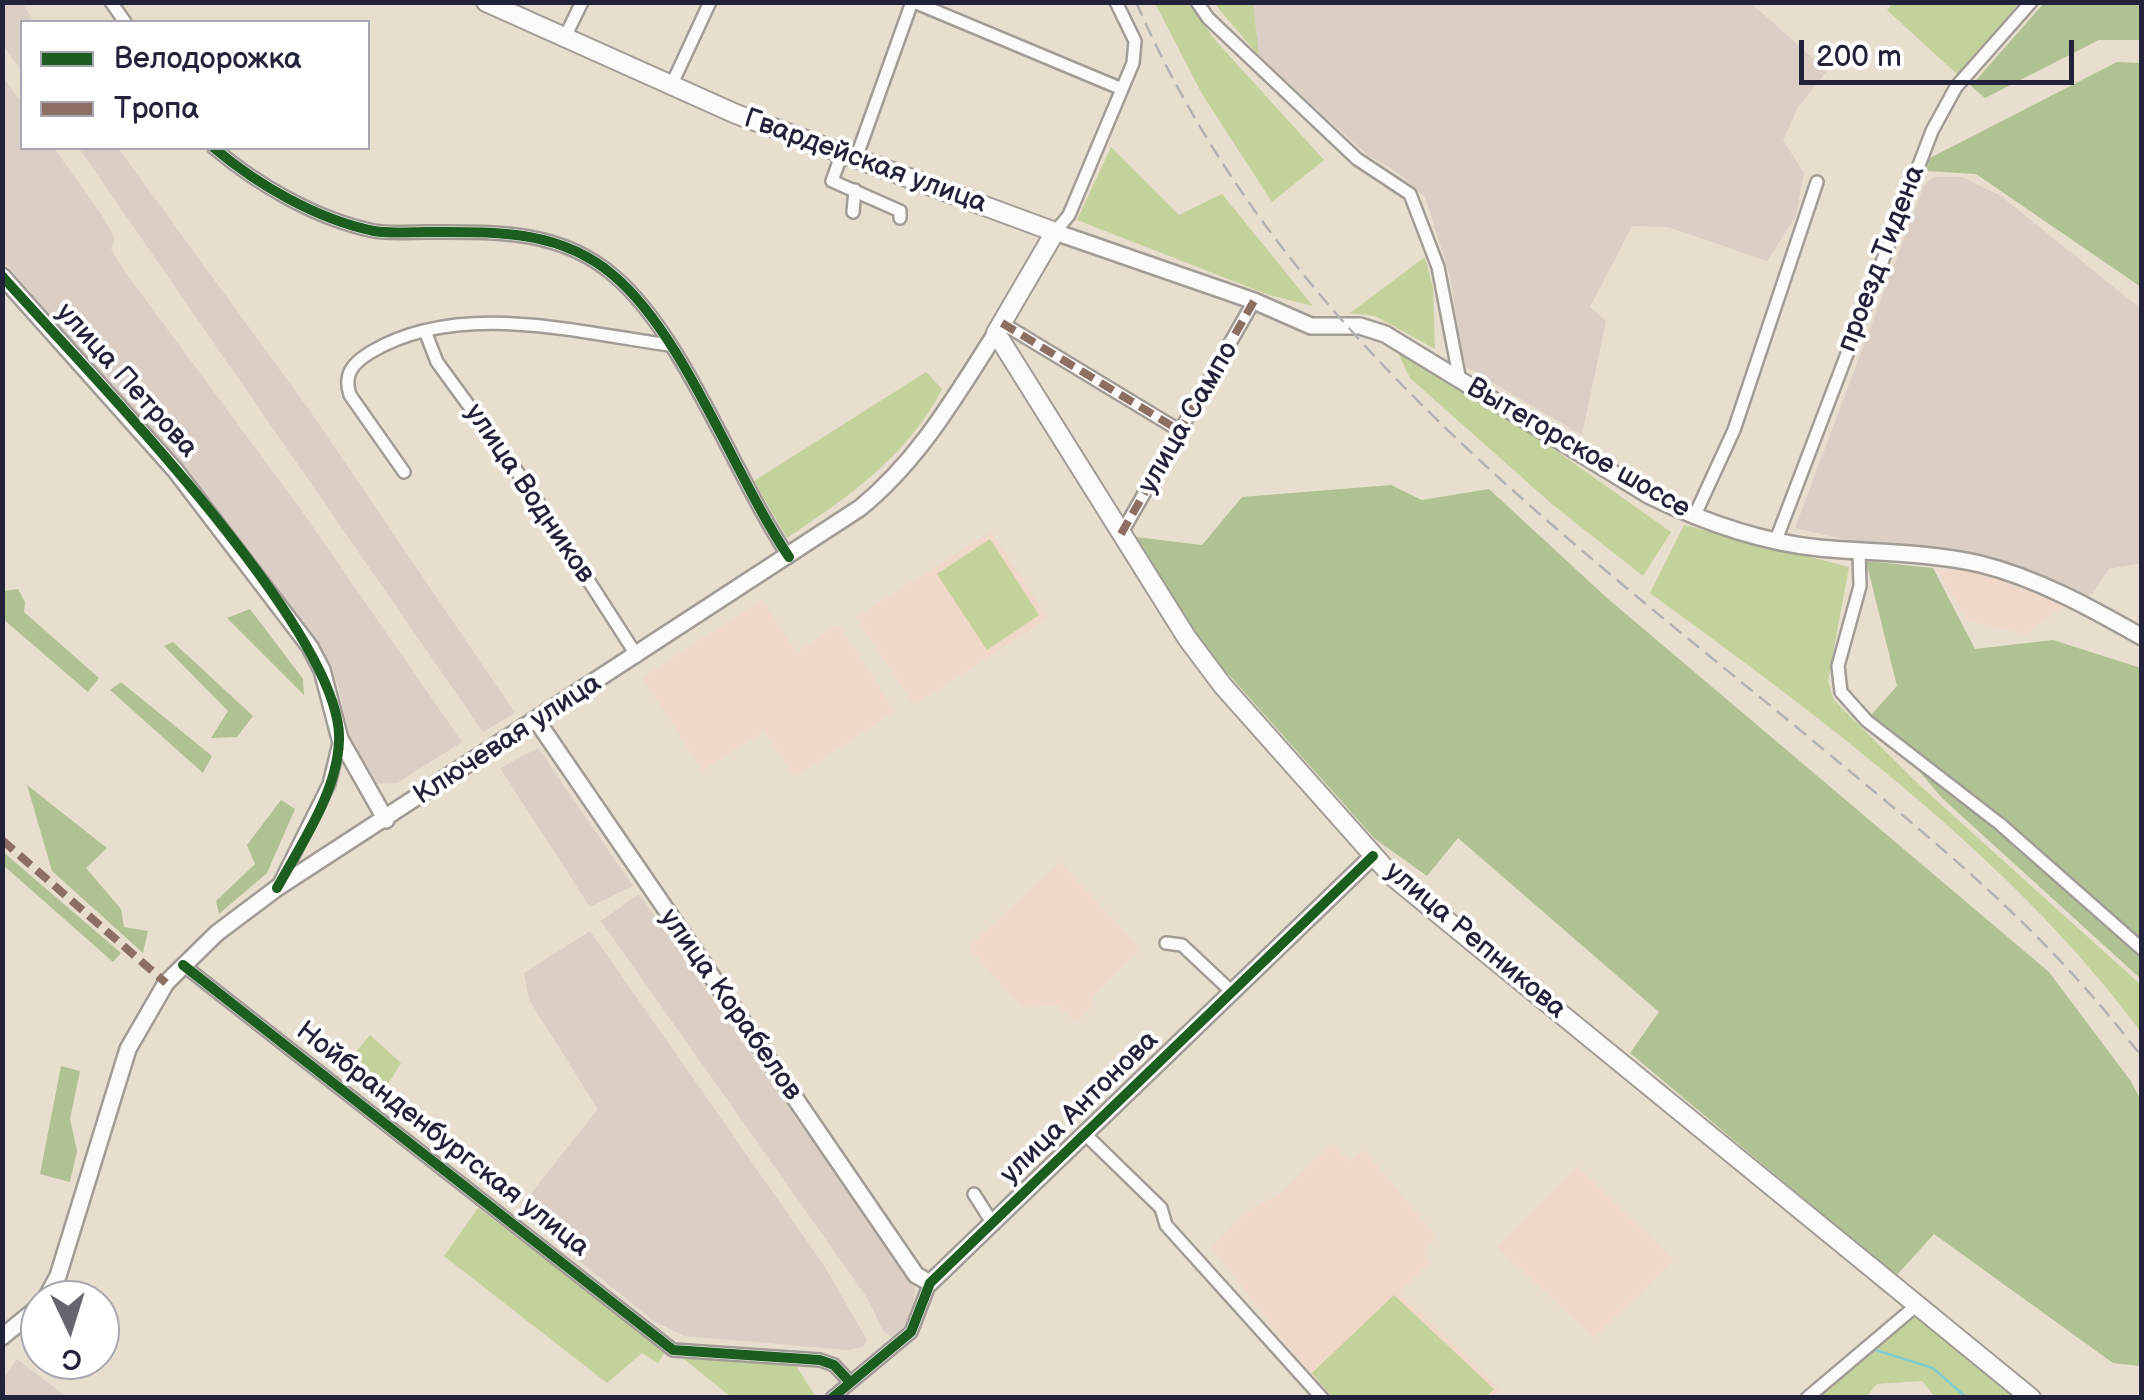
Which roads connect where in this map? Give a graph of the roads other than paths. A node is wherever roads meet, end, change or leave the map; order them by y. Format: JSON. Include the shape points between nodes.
{"nodes":[{"id":1,"x":486,"y":2,"type":"edge"},
{"id":2,"x":582,"y":2,"type":"edge"},
{"id":3,"x":710,"y":2,"type":"edge"},
{"id":4,"x":913,"y":2,"type":"edge"},
{"id":5,"x":1116,"y":2,"type":"edge"},
{"id":6,"x":1197,"y":2,"type":"edge"},
{"id":7,"x":2030,"y":2,"type":"edge"},
{"id":8,"x":564,"y":40,"type":"junction"},
{"id":9,"x":670,"y":86,"type":"junction"},
{"id":10,"x":1122,"y":89,"type":"junction"},
{"id":11,"x":217,"y":150,"type":"edge"},
{"id":12,"x":848,"y":158,"type":"junction"},
{"id":13,"x":1818,"y":182,"type":"dead end"},
{"id":14,"x":855,"y":190,"type":"junction"},
{"id":15,"x":853,"y":212,"type":"dead end"},
{"id":16,"x":900,"y":218,"type":"dead end"},
{"id":17,"x":1055,"y":232,"type":"junction"},
{"id":18,"x":2,"y":276,"type":"edge"},
{"id":19,"x":1254,"y":301,"type":"junction"},
{"id":20,"x":999,"y":328,"type":"junction"},
{"id":21,"x":424,"y":331,"type":"junction"},
{"id":22,"x":669,"y":345,"type":"junction"},
{"id":23,"x":1460,"y":382,"type":"junction"},
{"id":24,"x":1182,"y":432,"type":"junction"},
{"id":25,"x":404,"y":472,"type":"dead end"},
{"id":26,"x":1694,"y":517,"type":"junction"},
{"id":27,"x":1122,"y":534,"type":"junction"},
{"id":28,"x":1776,"y":540,"type":"junction"},
{"id":29,"x":1858,"y":551,"type":"junction"},
{"id":30,"x":789,"y":557,"type":"junction"},
{"id":31,"x":2142,"y":637,"type":"edge"},
{"id":32,"x":637,"y":656,"type":"junction"},
{"id":33,"x":537,"y":721,"type":"junction"},
{"id":34,"x":340,"y":739,"type":"junction"},
{"id":35,"x":386,"y":820,"type":"junction"},
{"id":36,"x":1373,"y":856,"type":"junction"},
{"id":37,"x":277,"y":888,"type":"junction"},
{"id":38,"x":1166,"y":944,"type":"dead end"},
{"id":39,"x":2142,"y":949,"type":"edge"},
{"id":40,"x":183,"y":965,"type":"junction"},
{"id":41,"x":1232,"y":992,"type":"junction"},
{"id":42,"x":1085,"y":1134,"type":"junction"},
{"id":43,"x":974,"y":1194,"type":"dead end"},
{"id":44,"x":993,"y":1224,"type":"junction"},
{"id":45,"x":56,"y":1280,"type":"edge"},
{"id":46,"x":930,"y":1283,"type":"junction"},
{"id":47,"x":1917,"y":1305,"type":"junction"},
{"id":48,"x":848,"y":1380,"type":"junction"},
{"id":49,"x":832,"y":1398,"type":"edge"},
{"id":50,"x":1322,"y":1398,"type":"edge"},
{"id":51,"x":1807,"y":1398,"type":"edge"},
{"id":52,"x":2031,"y":1398,"type":"edge"}],
"edges":[{"from":1,"to":8,"type":"main road","name":"Гвардейская улица"},
{"from":2,"to":8,"type":"street"},
{"from":3,"to":9,"type":"street"},
{"from":4,"to":10,"type":"street"},
{"from":4,"to":12,"type":"street"},
{"from":5,"to":10,"type":"street","via":[[1135,41]]},
{"from":6,"to":23,"type":"street","via":[[1357,158],[1410,194],[1438,267]]},
{"from":7,"to":28,"type":"street","name":"проезд Тидена","via":[[1956,87],[1932,130]]},
{"from":8,"to":9,"type":"main road","name":"Гвардейская улица"},
{"from":9,"to":12,"type":"main road","name":"Гвардейская улица"},
{"from":10,"to":17,"type":"street","via":[[1069,215]]},
{"from":11,"to":22,"type":"street","via":[[299,204],[376,232],[512,232],[559,241],[613,274]]},
{"from":12,"to":14,"type":"street","via":[[832,182]]},
{"from":12,"to":17,"type":"main road","name":"Гвардейская улица"},
{"from":13,"to":26,"type":"street","via":[[1734,430]]},
{"from":14,"to":15,"type":"street"},
{"from":14,"to":16,"type":"street","via":[[900,211]]},
{"from":17,"to":19,"type":"main road","name":"Гвардейская улица"},
{"from":17,"to":20,"type":"main road","name":"Ключевая улица"},
{"from":18,"to":34,"type":"main road","name":"улица Петрова","via":[[175,470],[310,648]]},
{"from":19,"to":23,"type":"main road","name":"Вытегорское шоссе","via":[[1311,326],[1360,326],[1385,334]]},
{"from":19,"to":24,"type":"street","name":"улица Сампо"},
{"from":20,"to":24,"type":"street"},
{"from":20,"to":27,"type":"main road","name":"улица Репникова"},
{"from":20,"to":30,"type":"main road","name":"Ключевая улица","via":[[896,479]]},
{"from":21,"to":22,"type":"street","via":[[500,324]]},
{"from":21,"to":25,"type":"street","via":[[364,356],[345,381]]},
{"from":21,"to":32,"type":"street","name":"улица Водников","via":[[437,362]]},
{"from":22,"to":30,"type":"street"},
{"from":23,"to":26,"type":"main road","name":"Вытегорское шоссе"},
{"from":24,"to":27,"type":"street","name":"улица Сампо"},
{"from":26,"to":28,"type":"main road","name":"Вытегорское шоссе"},
{"from":27,"to":36,"type":"main road","name":"улица Репникова","via":[[1223,686]]},
{"from":28,"to":29,"type":"main road","name":"Вытегорское шоссе"},
{"from":29,"to":31,"type":"main road","name":"Вытегорское шоссе","via":[[1980,564],[2069,596]]},
{"from":29,"to":39,"type":"street","via":[[1860,586],[1838,666],[1840,692]]},
{"from":30,"to":32,"type":"main road","name":"Ключевая улица"},
{"from":32,"to":33,"type":"main road","name":"Ключевая улица"},
{"from":33,"to":35,"type":"main road","name":"Ключевая улица"},
{"from":33,"to":46,"type":"main road","name":"улица Корабелов","via":[[916,1275]]},
{"from":34,"to":35,"type":"main road","name":"улица Петрова"},
{"from":34,"to":37,"type":"street","via":[[320,805]]},
{"from":35,"to":37,"type":"main road","name":"Ключевая улица"},
{"from":36,"to":41,"type":"main road","name":"улица Антонова"},
{"from":36,"to":47,"type":"main road","name":"улица Репникова"},
{"from":37,"to":40,"type":"main road","name":"Ключевая улица"},
{"from":38,"to":41,"type":"street","via":[[1182,945]]},
{"from":40,"to":45,"type":"main road","name":"Ключевая улица","via":[[153,1002],[117,1072]]},
{"from":40,"to":48,"type":"street","name":"Нойбранденбургская улица","via":[[673,1350],[820,1360]]},
{"from":41,"to":42,"type":"main road","name":"улица Антонова"},
{"from":42,"to":44,"type":"main road","name":"улица Антонова"},
{"from":42,"to":50,"type":"street","via":[[1161,1208],[1166,1225]]},
{"from":43,"to":44,"type":"street"},
{"from":44,"to":46,"type":"main road","name":"улица Антонова"},
{"from":46,"to":48,"type":"street","name":"улица Антонова","via":[[910,1332]]},
{"from":47,"to":51,"type":"street"},
{"from":47,"to":52,"type":"main road","name":"улица Репникова"},
{"from":48,"to":49,"type":"street","name":"улица Антонова"}]}
